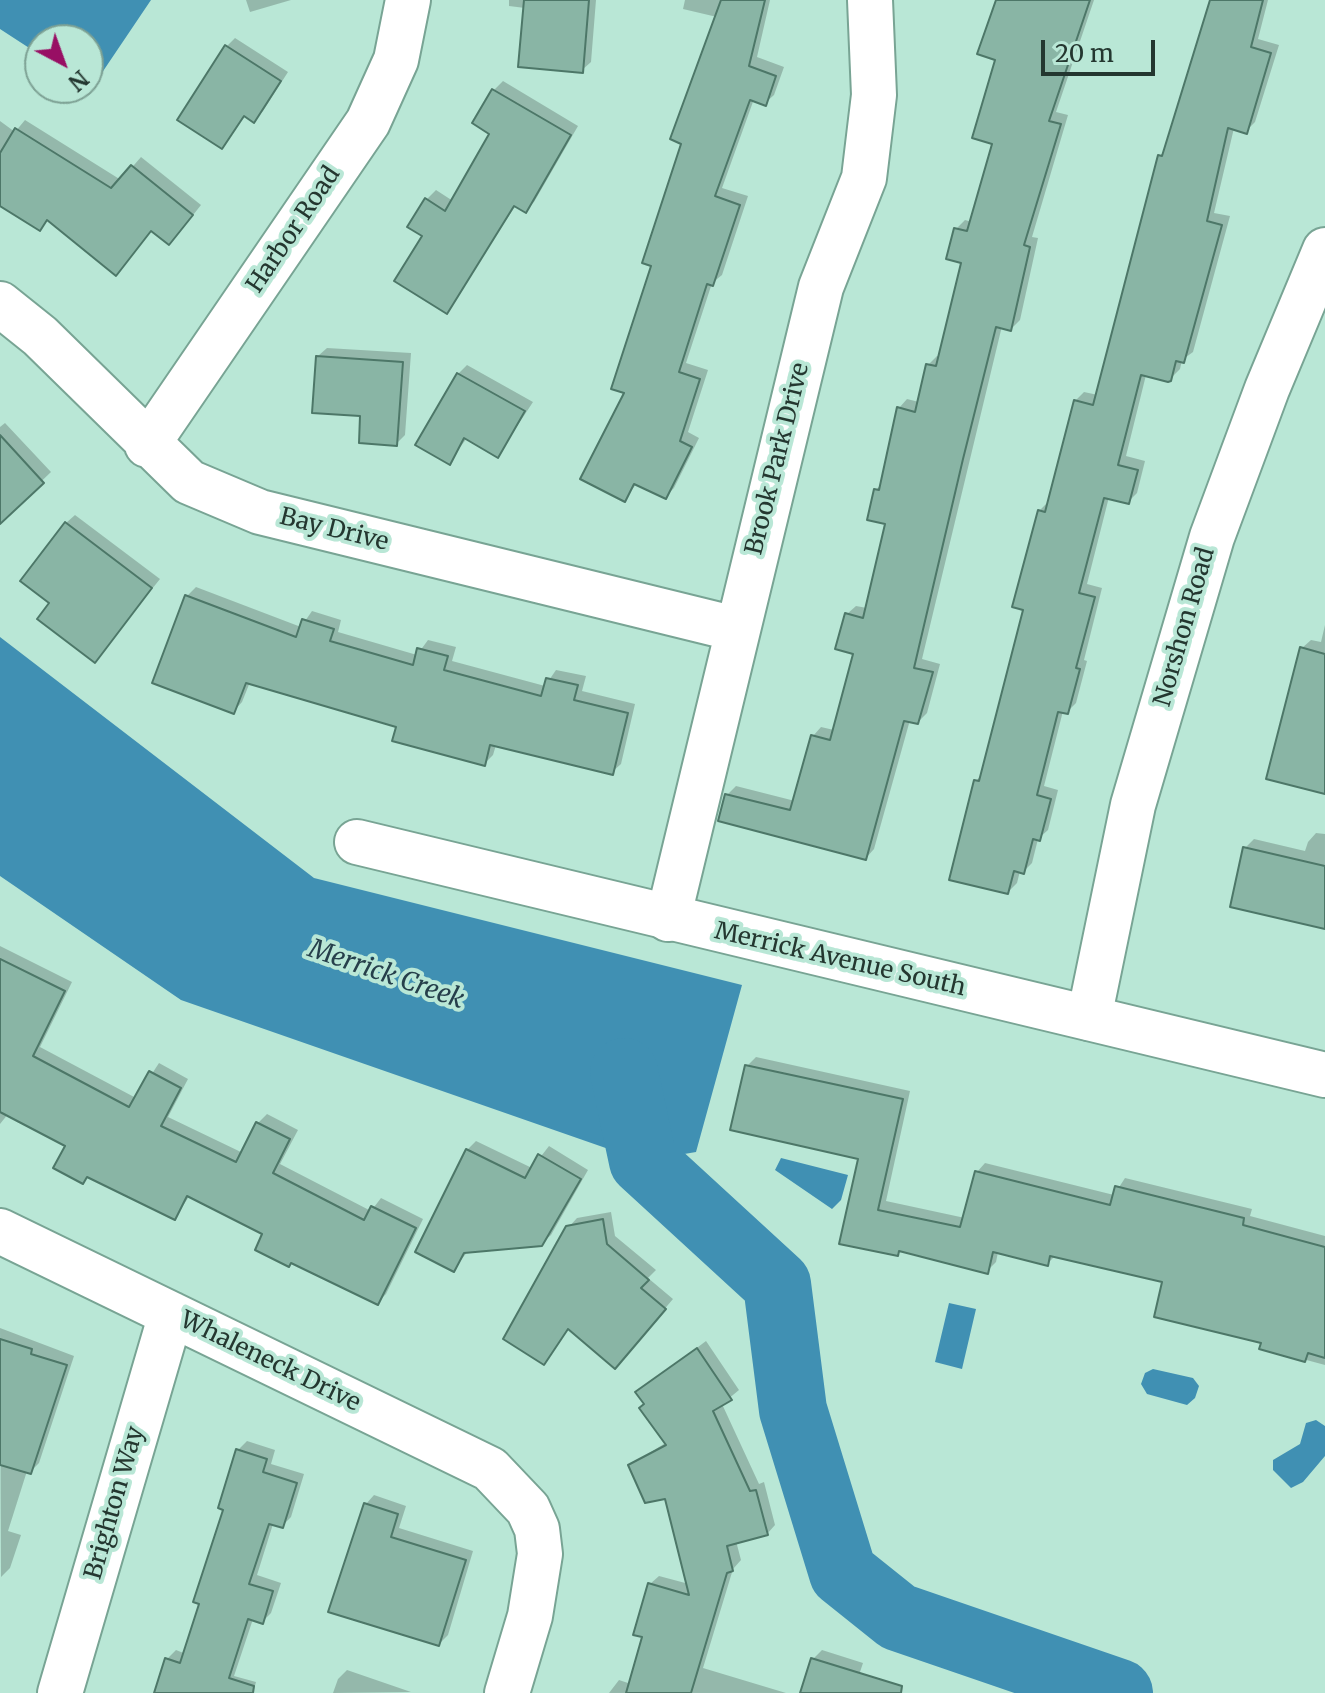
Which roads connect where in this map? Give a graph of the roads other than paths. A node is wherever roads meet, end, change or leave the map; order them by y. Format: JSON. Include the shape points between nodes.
{"nodes":[{"id":1,"x":408,"y":0,"type":"edge"},
{"id":2,"x":870,"y":0,"type":"edge"},
{"id":3,"x":1325,"y":250,"type":"edge"},
{"id":4,"x":0,"y":304,"type":"edge"},
{"id":5,"x":147,"y":445,"type":"junction"},
{"id":6,"x":736,"y":629,"type":"junction"},
{"id":7,"x":357,"y":842,"type":"dead end"},
{"id":8,"x":668,"y":919,"type":"junction"},
{"id":9,"x":1089,"y":1018,"type":"junction"},
{"id":10,"x":1325,"y":1075,"type":"edge"},
{"id":11,"x":0,"y":1231,"type":"edge"},
{"id":12,"x":171,"y":1314,"type":"junction"},
{"id":13,"x":60,"y":1693,"type":"edge"},
{"id":14,"x":507,"y":1693,"type":"edge"}],
"edges":[{"from":1,"to":5,"type":"street","name":"Harbor Road","via":[[396,60],[368,122]]},
{"from":2,"to":6,"type":"street","name":"Brook Park Drive","via":[[874,95],[864,178],[821,287]]},
{"from":3,"to":9,"type":"street","name":"Norshon Road","via":[[1212,537],[1133,805]]},
{"from":4,"to":5,"type":"street","name":"Bay Drive","via":[[40,336]]},
{"from":5,"to":6,"type":"street","name":"Bay Drive","via":[[189,482],[260,512]]},
{"from":6,"to":8,"type":"street","name":"Brook Park Drive"},
{"from":7,"to":8,"type":"street","name":"Merrick Avenue South"},
{"from":8,"to":9,"type":"street","name":"Merrick Avenue South"},
{"from":9,"to":10,"type":"street","name":"Merrick Avenue South"},
{"from":11,"to":12,"type":"street","name":"Whaleneck Drive"},
{"from":12,"to":13,"type":"street","name":"Brighton Way"},
{"from":12,"to":14,"type":"street","name":"Whaleneck Drive","via":[[490,1469],[528,1509],[540,1554],[530,1616]]}]}
